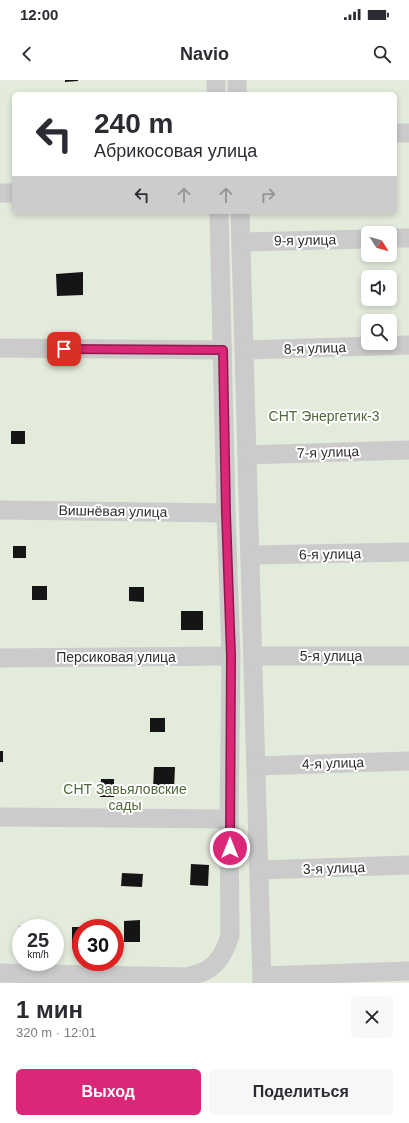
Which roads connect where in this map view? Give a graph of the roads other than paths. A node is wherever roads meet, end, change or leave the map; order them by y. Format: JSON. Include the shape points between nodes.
{"nodes":[{"id":1,"x":216,"y":80,"type":"edge"},
{"id":2,"x":237,"y":80,"type":"edge"},
{"id":3,"x":216,"y":92,"type":"edge"},
{"id":4,"x":237,"y":92,"type":"edge"},
{"id":5,"x":397,"y":133,"type":"edge"},
{"id":6,"x":409,"y":133,"type":"edge"},
{"id":7,"x":0,"y":193,"type":"edge"},
{"id":8,"x":12,"y":193,"type":"edge"},
{"id":9,"x":219,"y":214,"type":"edge"},
{"id":10,"x":240,"y":214,"type":"edge"},
{"id":11,"x":397,"y":238,"type":"edge"},
{"id":12,"x":409,"y":238,"type":"edge"},
{"id":13,"x":361,"y":239,"type":"edge"},
{"id":14,"x":241,"y":242,"type":"junction"},
{"id":15,"x":409,"y":345,"type":"edge"},
{"id":16,"x":0,"y":348,"type":"edge"},
{"id":17,"x":223,"y":350,"type":"junction"},
{"id":18,"x":244,"y":350,"type":"junction"},
{"id":19,"x":409,"y":450,"type":"edge"},
{"id":20,"x":247,"y":454,"type":"junction"},
{"id":21,"x":0,"y":510,"type":"edge"},
{"id":22,"x":226,"y":513,"type":"junction"},
{"id":23,"x":409,"y":552,"type":"edge"},
{"id":24,"x":250,"y":555,"type":"junction"},
{"id":25,"x":231,"y":656,"type":"junction"},
{"id":26,"x":253,"y":656,"type":"junction"},
{"id":27,"x":409,"y":656,"type":"edge"},
{"id":28,"x":0,"y":658,"type":"edge"},
{"id":29,"x":409,"y":761,"type":"edge"},
{"id":30,"x":256,"y":766,"type":"junction"},
{"id":31,"x":0,"y":817,"type":"edge"},
{"id":32,"x":229,"y":819,"type":"junction"},
{"id":33,"x":409,"y":866,"type":"edge"},
{"id":34,"x":259,"y":870,"type":"junction"},
{"id":35,"x":409,"y":972,"type":"edge"},
{"id":36,"x":0,"y":974,"type":"edge"},
{"id":37,"x":262,"y":979,"type":"edge"},
{"id":38,"x":8,"y":983,"type":"edge"}],
"edges":[{"from":1,"to":3,"type":"street"},
{"from":2,"to":4,"type":"street"},
{"from":5,"to":6,"type":"street"},
{"from":7,"to":8,"type":"street"},
{"from":9,"to":17,"type":"street"},
{"from":10,"to":14,"type":"street"},
{"from":11,"to":12,"type":"street"},
{"from":13,"to":14,"type":"street","name":"9-я улица"},
{"from":14,"to":18,"type":"street"},
{"from":15,"to":18,"type":"street","name":"8-я улица"},
{"from":16,"to":17,"type":"street"},
{"from":17,"to":22,"type":"street"},
{"from":18,"to":20,"type":"street"},
{"from":19,"to":20,"type":"street","name":"7-я улица"},
{"from":20,"to":24,"type":"street"},
{"from":21,"to":22,"type":"street","name":"Вишнёвая улица"},
{"from":22,"to":25,"type":"street"},
{"from":23,"to":24,"type":"street","name":"6-я улица"},
{"from":24,"to":26,"type":"street"},
{"from":25,"to":28,"type":"street","name":"Персиковая улица"},
{"from":25,"to":32,"type":"street"},
{"from":26,"to":27,"type":"street","name":"5-я улица"},
{"from":26,"to":30,"type":"street"},
{"from":29,"to":30,"type":"street","name":"4-я улица"},
{"from":30,"to":34,"type":"street"},
{"from":31,"to":32,"type":"street"},
{"from":32,"to":36,"type":"street","via":[[230,935],[226,950],[205,971],[186,977]]},
{"from":33,"to":34,"type":"street","name":"3-я улица"},
{"from":34,"to":37,"type":"street"},
{"from":35,"to":37,"type":"street"},
{"from":36,"to":38,"type":"street"}]}
